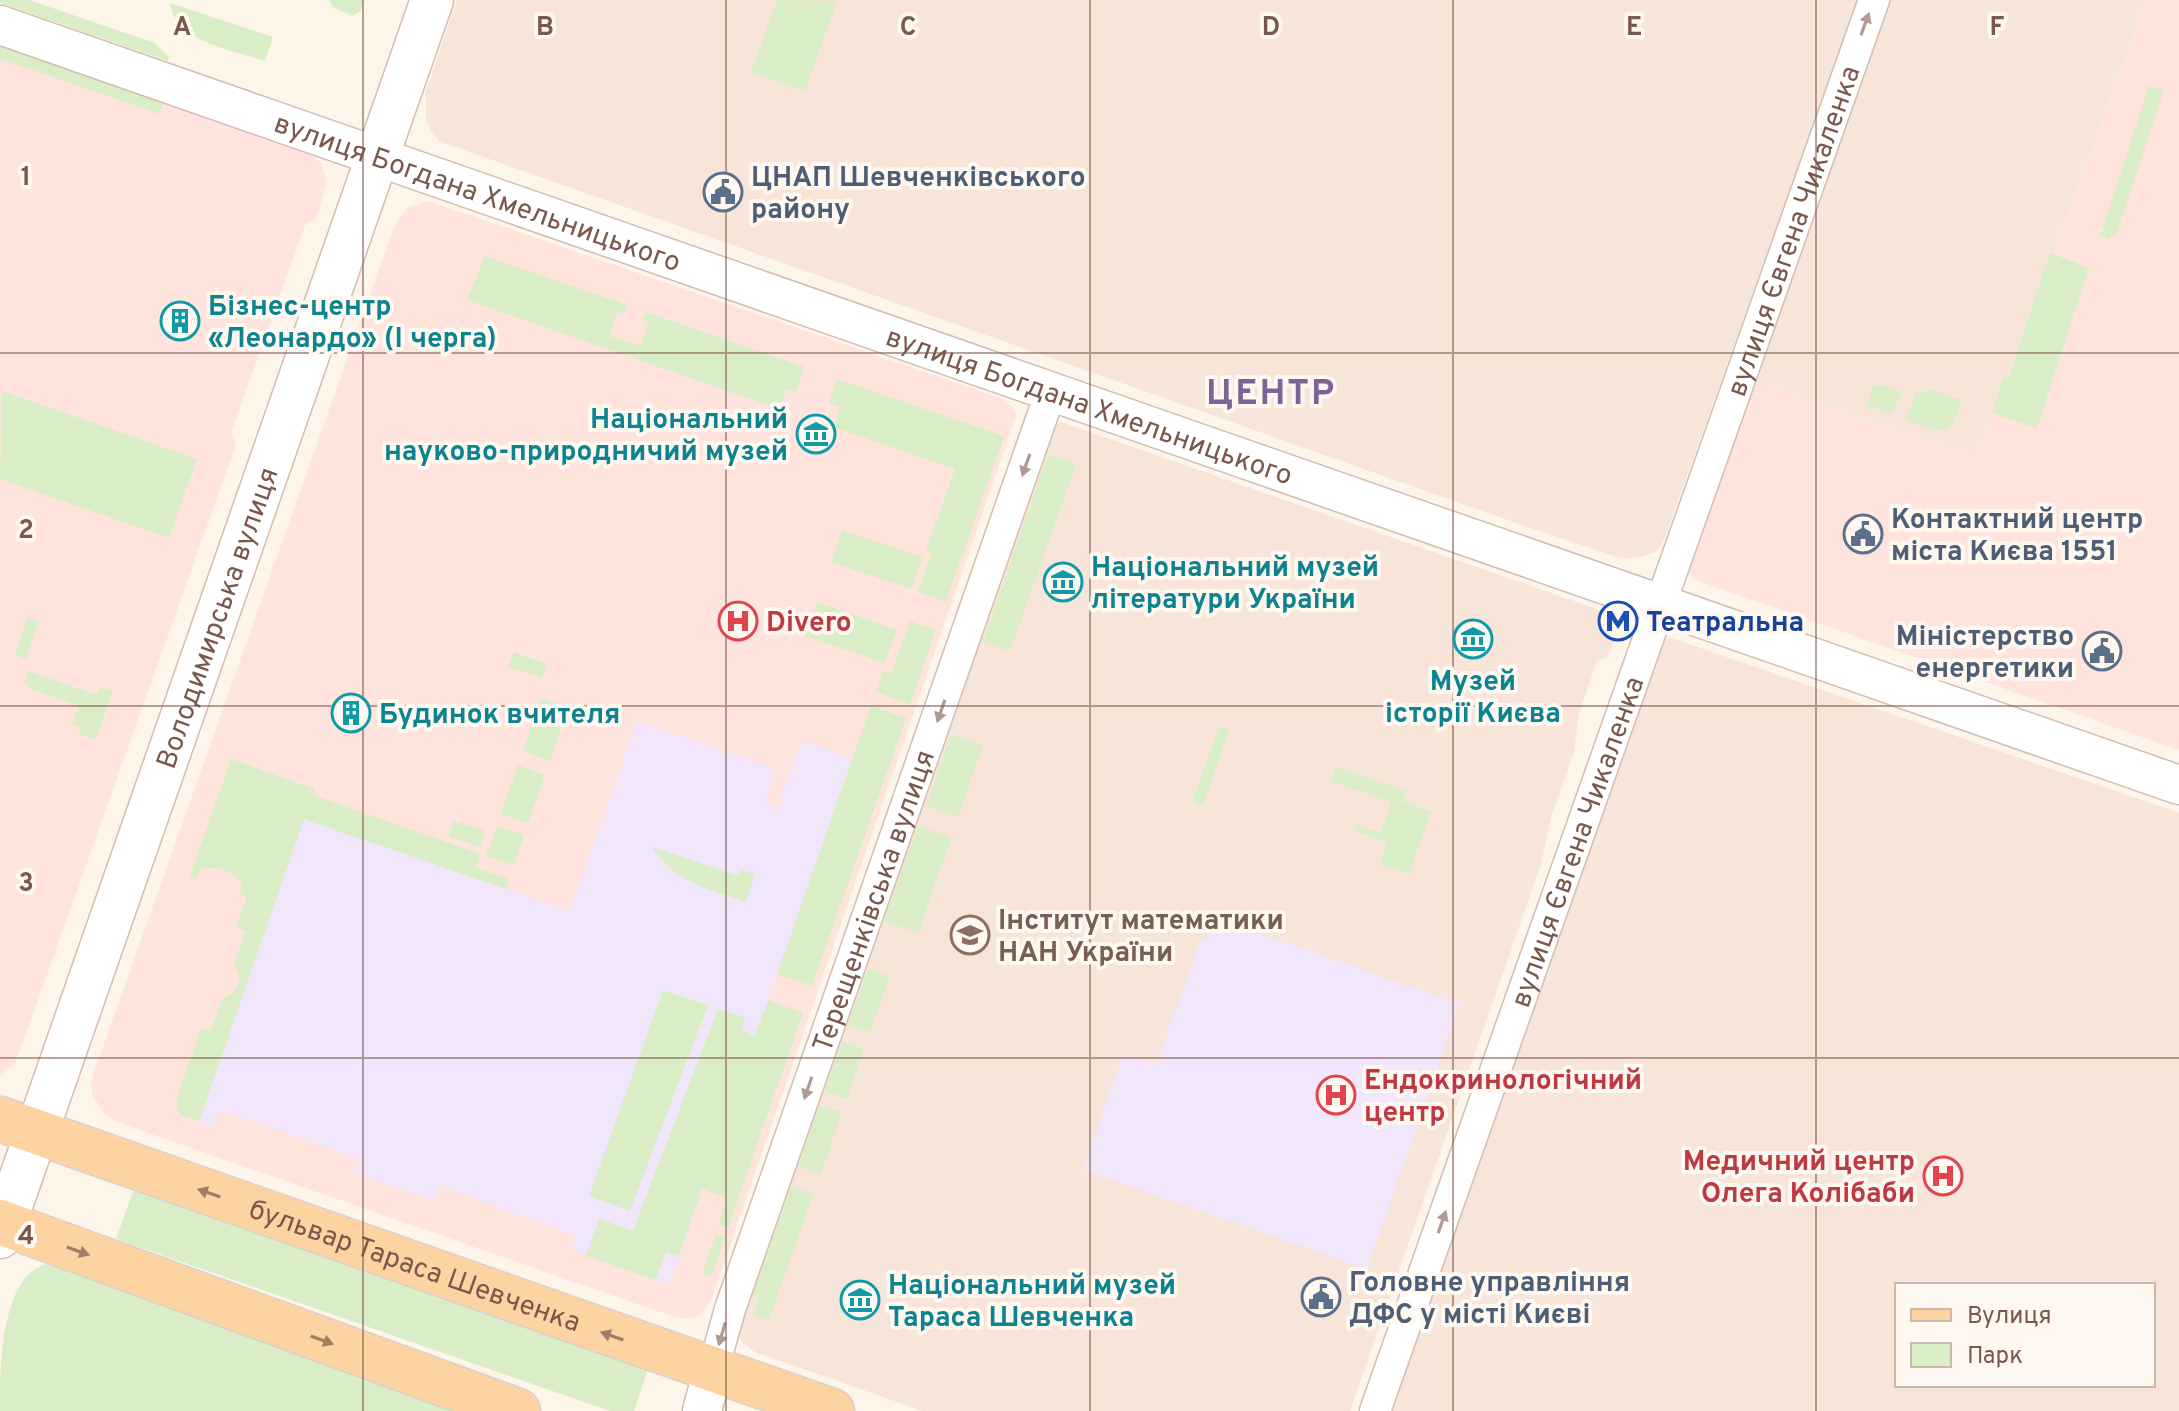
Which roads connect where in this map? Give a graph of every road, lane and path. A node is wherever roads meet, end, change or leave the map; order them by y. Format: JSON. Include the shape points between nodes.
{"nodes":[{"id":1,"x":432,"y":0,"type":"edge"},
{"id":2,"x":1874,"y":0,"type":"edge"},
{"id":3,"x":0,"y":25,"type":"edge"},
{"id":4,"x":377,"y":155,"type":"junction"},
{"id":5,"x":1051,"y":391,"type":"junction"},
{"id":6,"x":1660,"y":603,"type":"junction"},
{"id":7,"x":2179,"y":785,"type":"edge"},
{"id":8,"x":18,"y":1125,"type":"edge"},
{"id":9,"x":2,"y":1228,"type":"edge"},
{"id":10,"x":707,"y":1390,"type":"edge"},
{"id":11,"x":518,"y":1411,"type":"edge"},
{"id":12,"x":832,"y":1411,"type":"edge"},
{"id":13,"x":1375,"y":1411,"type":"edge"}],
"edges":[{"from":1,"to":4,"type":"main road","name":"Володимирська вулиця"},
{"from":6,"to":2,"type":"street","name":"вулиця Євгена Чикаленка","one_way":true},
{"from":3,"to":4,"type":"street","name":"вулиця Богдана Хмельницького"},
{"from":4,"to":5,"type":"street","name":"вулиця Богдана Хмельницького"},
{"from":4,"to":8,"type":"main road","name":"Володимирська вулиця"},
{"from":5,"to":6,"type":"street","name":"вулиця Богдана Хмельницького"},
{"from":5,"to":10,"type":"street","name":"Терещенківська вулиця","one_way":true,"via":[[727,1319]]},
{"from":6,"to":7,"type":"street","name":"вулиця Богдана Хмельницького"},
{"from":13,"to":6,"type":"street","name":"вулиця Євгена Чикаленка","one_way":true},
{"from":8,"to":9,"type":"main road","name":"Володимирська вулиця"},
{"from":10,"to":8,"type":"main road","name":"бульвар Тараса Шевченка","one_way":true},
{"from":9,"to":11,"type":"main road","one_way":true},
{"from":10,"to":12,"type":"main road","name":"бульвар Тараса Шевченка"}]}
